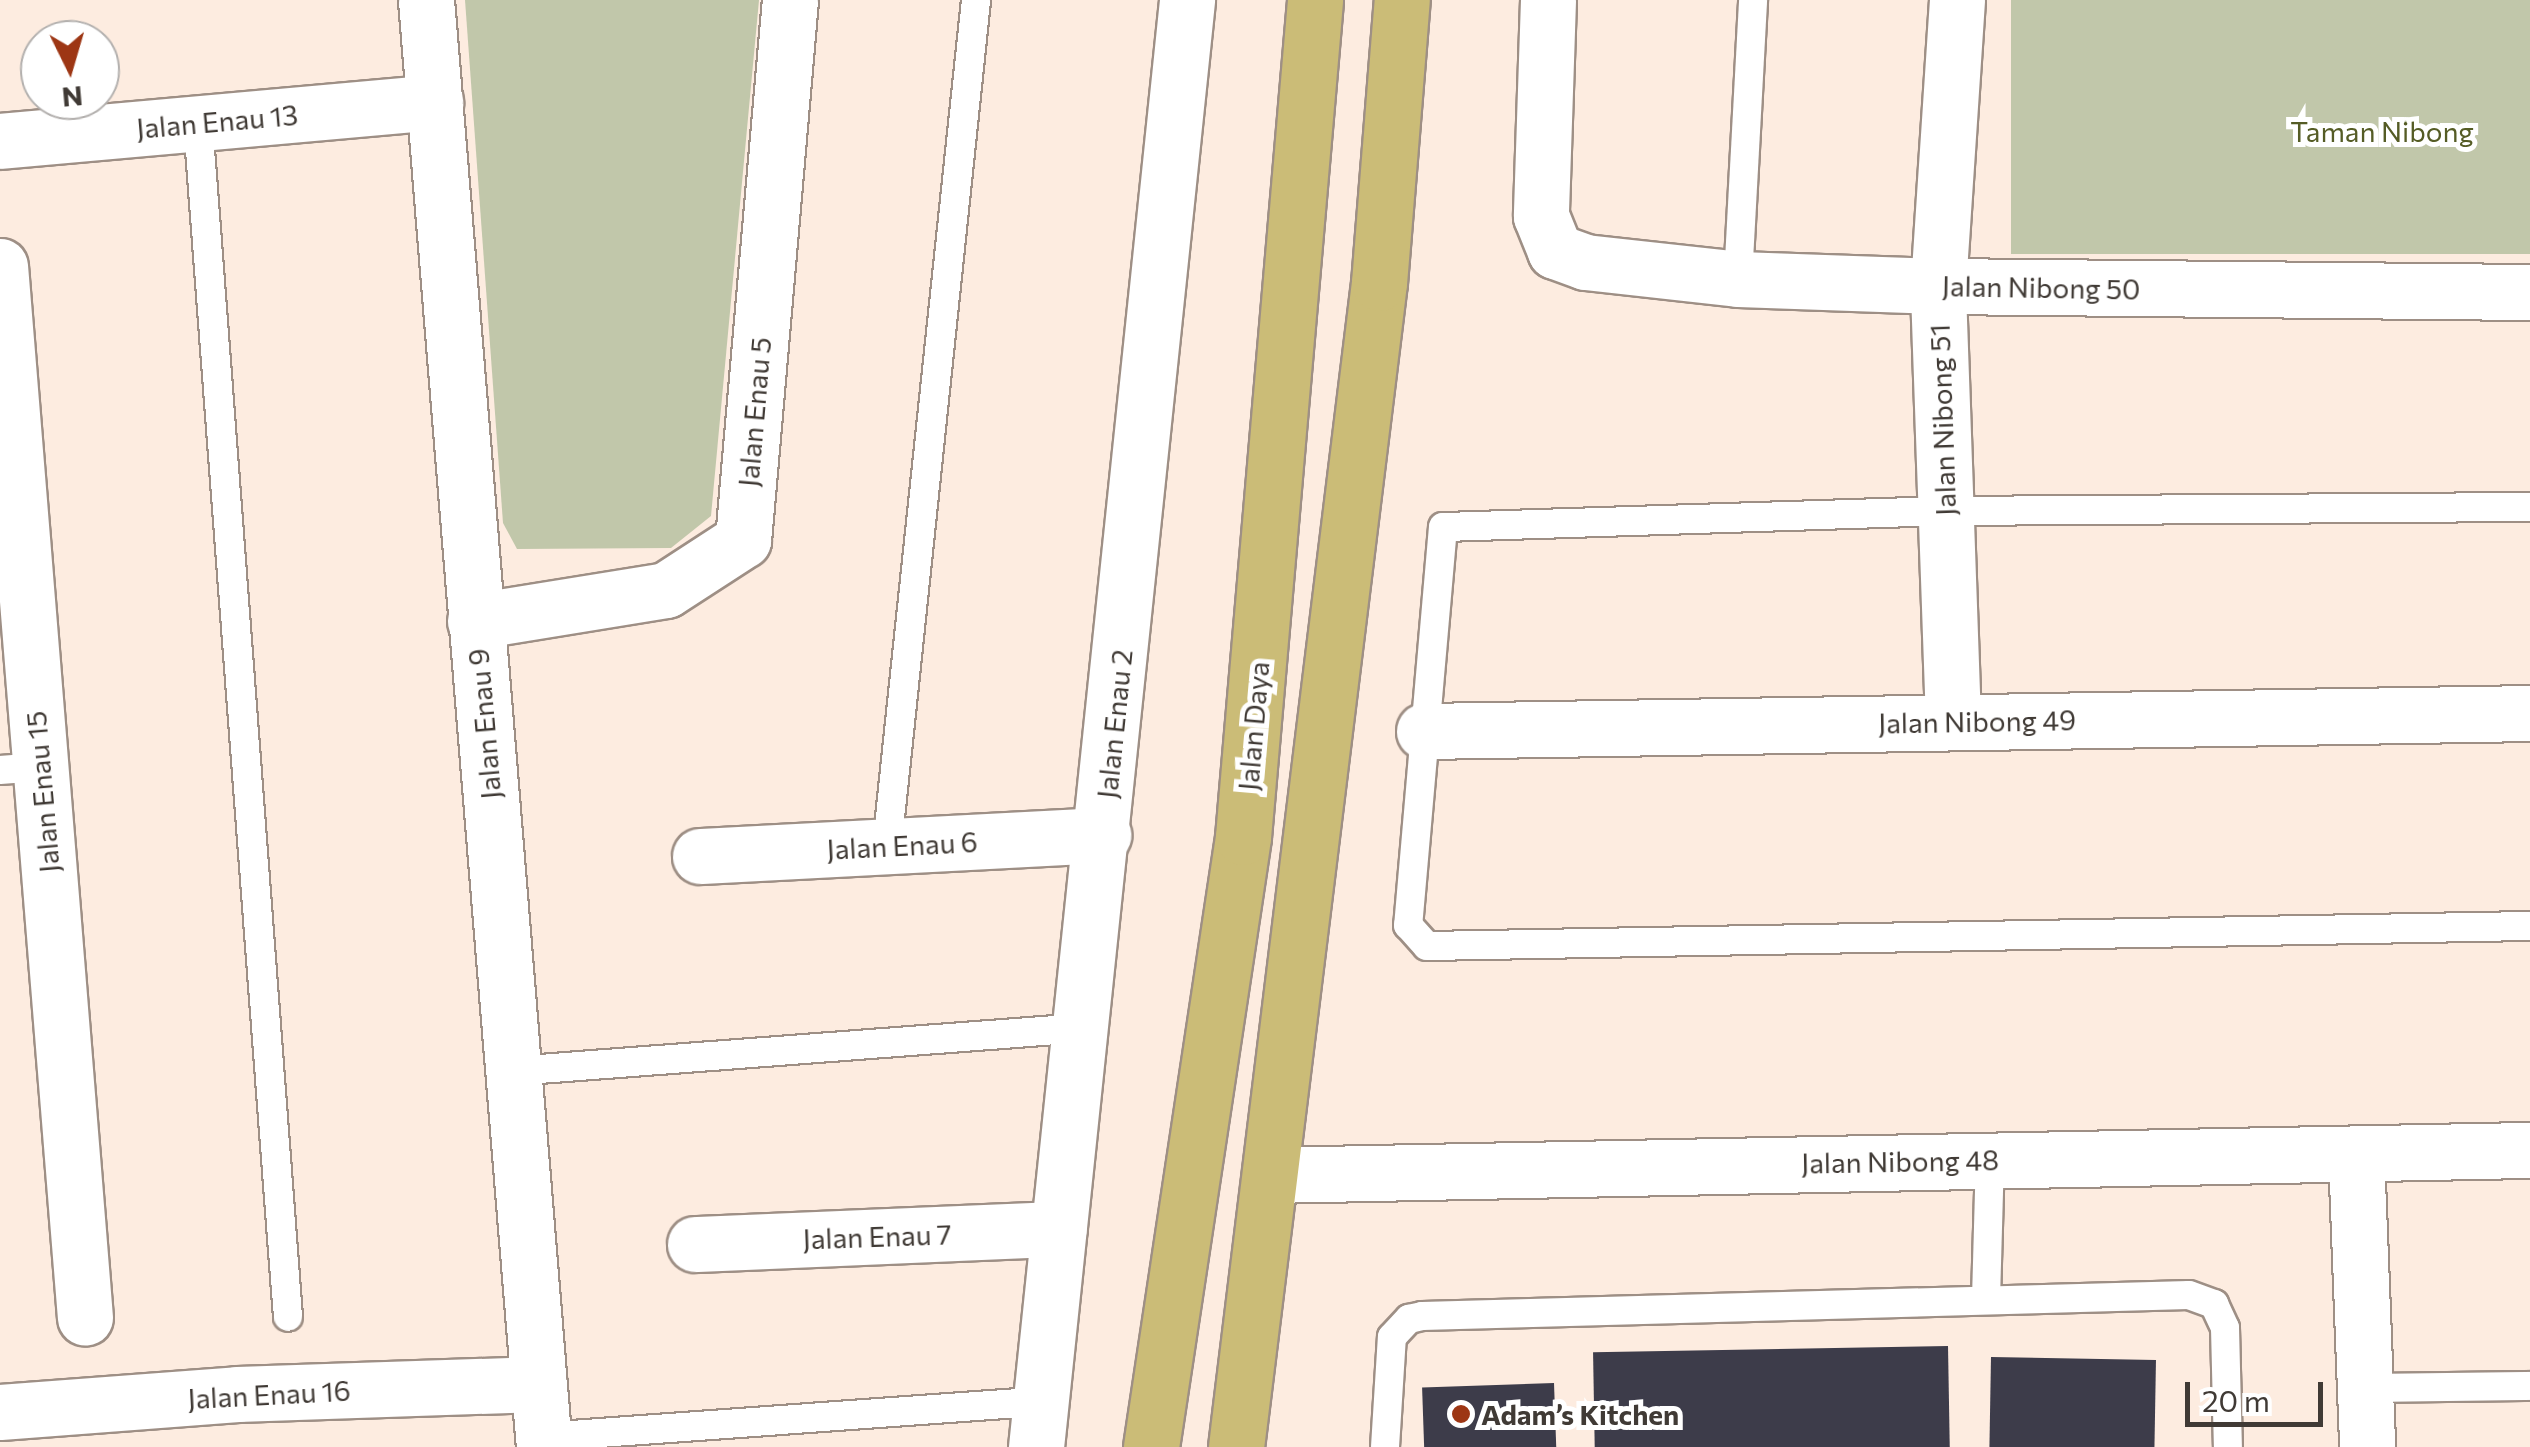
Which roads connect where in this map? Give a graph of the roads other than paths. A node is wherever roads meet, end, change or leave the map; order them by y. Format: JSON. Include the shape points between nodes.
{"nodes":[{"id":1,"x":426,"y":0,"type":"edge"},
{"id":2,"x":790,"y":0,"type":"edge"},
{"id":3,"x":976,"y":0,"type":"edge"},
{"id":4,"x":1186,"y":0,"type":"edge"},
{"id":5,"x":1314,"y":0,"type":"edge"},
{"id":6,"x":1402,"y":0,"type":"edge"},
{"id":7,"x":1548,"y":0,"type":"edge"},
{"id":8,"x":1753,"y":0,"type":"edge"},
{"id":9,"x":1958,"y":0,"type":"edge"},
{"id":10,"x":434,"y":102,"type":"junction"},
{"id":11,"x":198,"y":123,"type":"junction"},
{"id":12,"x":0,"y":140,"type":"edge"},
{"id":13,"x":0,"y":266,"type":"edge"},
{"id":14,"x":1738,"y":279,"type":"junction"},
{"id":15,"x":1938,"y":286,"type":"junction"},
{"id":16,"x":2530,"y":292,"type":"edge"},
{"id":17,"x":4,"y":350,"type":"edge"},
{"id":18,"x":2530,"y":507,"type":"edge"},
{"id":19,"x":1945,"y":511,"type":"junction"},
{"id":20,"x":12,"y":552,"type":"edge"},
{"id":21,"x":475,"y":621,"type":"junction"},
{"id":22,"x":2530,"y":713,"type":"edge"},
{"id":23,"x":1953,"y":721,"type":"junction"},
{"id":24,"x":1424,"y":731,"type":"junction"},
{"id":25,"x":20,"y":768,"type":"edge"},
{"id":26,"x":1104,"y":835,"type":"junction"},
{"id":27,"x":887,"y":846,"type":"junction"},
{"id":28,"x":700,"y":856,"type":"dead end"},
{"id":29,"x":2530,"y":926,"type":"edge"},
{"id":30,"x":1082,"y":1028,"type":"junction"},
{"id":31,"x":513,"y":1070,"type":"junction"},
{"id":32,"x":2530,"y":1150,"type":"edge"},
{"id":33,"x":2356,"y":1154,"type":"junction"},
{"id":34,"x":1990,"y":1159,"type":"junction"},
{"id":35,"x":1270,"y":1175,"type":"junction"},
{"id":36,"x":1059,"y":1228,"type":"junction"},
{"id":37,"x":696,"y":1244,"type":"dead end"},
{"id":38,"x":1986,"y":1299,"type":"junction"},
{"id":39,"x":288,"y":1316,"type":"dead end"},
{"id":40,"x":85,"y":1318,"type":"dead end"},
{"id":41,"x":2530,"y":1386,"type":"edge"},
{"id":42,"x":2364,"y":1388,"type":"junction"},
{"id":43,"x":0,"y":1412,"type":"edge"},
{"id":44,"x":542,"y":1423,"type":"edge"},
{"id":45,"x":1039,"y":1424,"type":"edge"},
{"id":46,"x":1150,"y":1447,"type":"edge"},
{"id":47,"x":1236,"y":1447,"type":"edge"},
{"id":48,"x":1385,"y":1447,"type":"edge"},
{"id":49,"x":2228,"y":1447,"type":"edge"},
{"id":50,"x":2367,"y":1447,"type":"edge"}],
"edges":[{"from":1,"to":10,"type":"street","name":"Jalan Enau 9"},
{"from":2,"to":21,"type":"street","name":"Jalan Enau 5","via":[[743,540],[666,590]]},
{"from":3,"to":27,"type":"lane"},
{"from":4,"to":26,"type":"street","name":"Jalan Enau 2"},
{"from":5,"to":46,"type":"main road","name":"Jalan Daya","via":[[1243,837]]},
{"from":6,"to":35,"type":"main road","via":[[1378,283]]},
{"from":7,"to":14,"type":"street","name":"Jalan Nibong 50","via":[[1540,216],[1555,250],[1585,262]]},
{"from":8,"to":14,"type":"lane"},
{"from":9,"to":15,"type":"street","name":"Jalan Nibong 51"},
{"from":10,"to":11,"type":"street","name":"Jalan Enau 13"},
{"from":10,"to":21,"type":"street","name":"Jalan Enau 9"},
{"from":11,"to":12,"type":"street","name":"Jalan Enau 13"},
{"from":11,"to":39,"type":"lane"},
{"from":13,"to":17,"type":"street","name":"Jalan Enau 15"},
{"from":14,"to":15,"type":"street","name":"Jalan Nibong 50"},
{"from":15,"to":16,"type":"street","name":"Jalan Nibong 50"},
{"from":15,"to":19,"type":"street","name":"Jalan Nibong 51"},
{"from":17,"to":20,"type":"street","name":"Jalan Enau 15"},
{"from":18,"to":19,"type":"lane"},
{"from":19,"to":23,"type":"street","name":"Jalan Nibong 51"},
{"from":19,"to":24,"type":"lane","via":[[1443,527]]},
{"from":20,"to":25,"type":"street","name":"Jalan Enau 15"},
{"from":21,"to":31,"type":"street","name":"Jalan Enau 9"},
{"from":22,"to":23,"type":"street","name":"Jalan Nibong 49"},
{"from":23,"to":24,"type":"street","name":"Jalan Nibong 49"},
{"from":24,"to":29,"type":"lane","via":[[1408,925],[1427,946]]},
{"from":25,"to":40,"type":"street","name":"Jalan Enau 15"},
{"from":26,"to":27,"type":"street","name":"Jalan Enau 6"},
{"from":26,"to":30,"type":"street","name":"Jalan Enau 2"},
{"from":27,"to":28,"type":"street","name":"Jalan Enau 6"},
{"from":30,"to":31,"type":"lane"},
{"from":30,"to":36,"type":"street","name":"Jalan Enau 2"},
{"from":31,"to":44,"type":"street","name":"Jalan Enau 9"},
{"from":32,"to":33,"type":"street","name":"Jalan Nibong 48"},
{"from":33,"to":34,"type":"street","name":"Jalan Nibong 48"},
{"from":33,"to":42,"type":"street"},
{"from":34,"to":35,"type":"street","name":"Jalan Nibong 48"},
{"from":34,"to":38,"type":"lane"},
{"from":35,"to":47,"type":"main road"},
{"from":36,"to":37,"type":"street","name":"Jalan Enau 7"},
{"from":36,"to":45,"type":"street","name":"Jalan Enau 2"},
{"from":38,"to":48,"type":"lane","via":[[1410,1319],[1389,1350]]},
{"from":38,"to":49,"type":"lane","via":[[2189,1295],[2214,1304],[2225,1328]]},
{"from":41,"to":42,"type":"lane"},
{"from":42,"to":50,"type":"street"},
{"from":43,"to":44,"type":"street","name":"Jalan Enau 16","via":[[237,1394]]},
{"from":44,"to":45,"type":"lane"}]}
